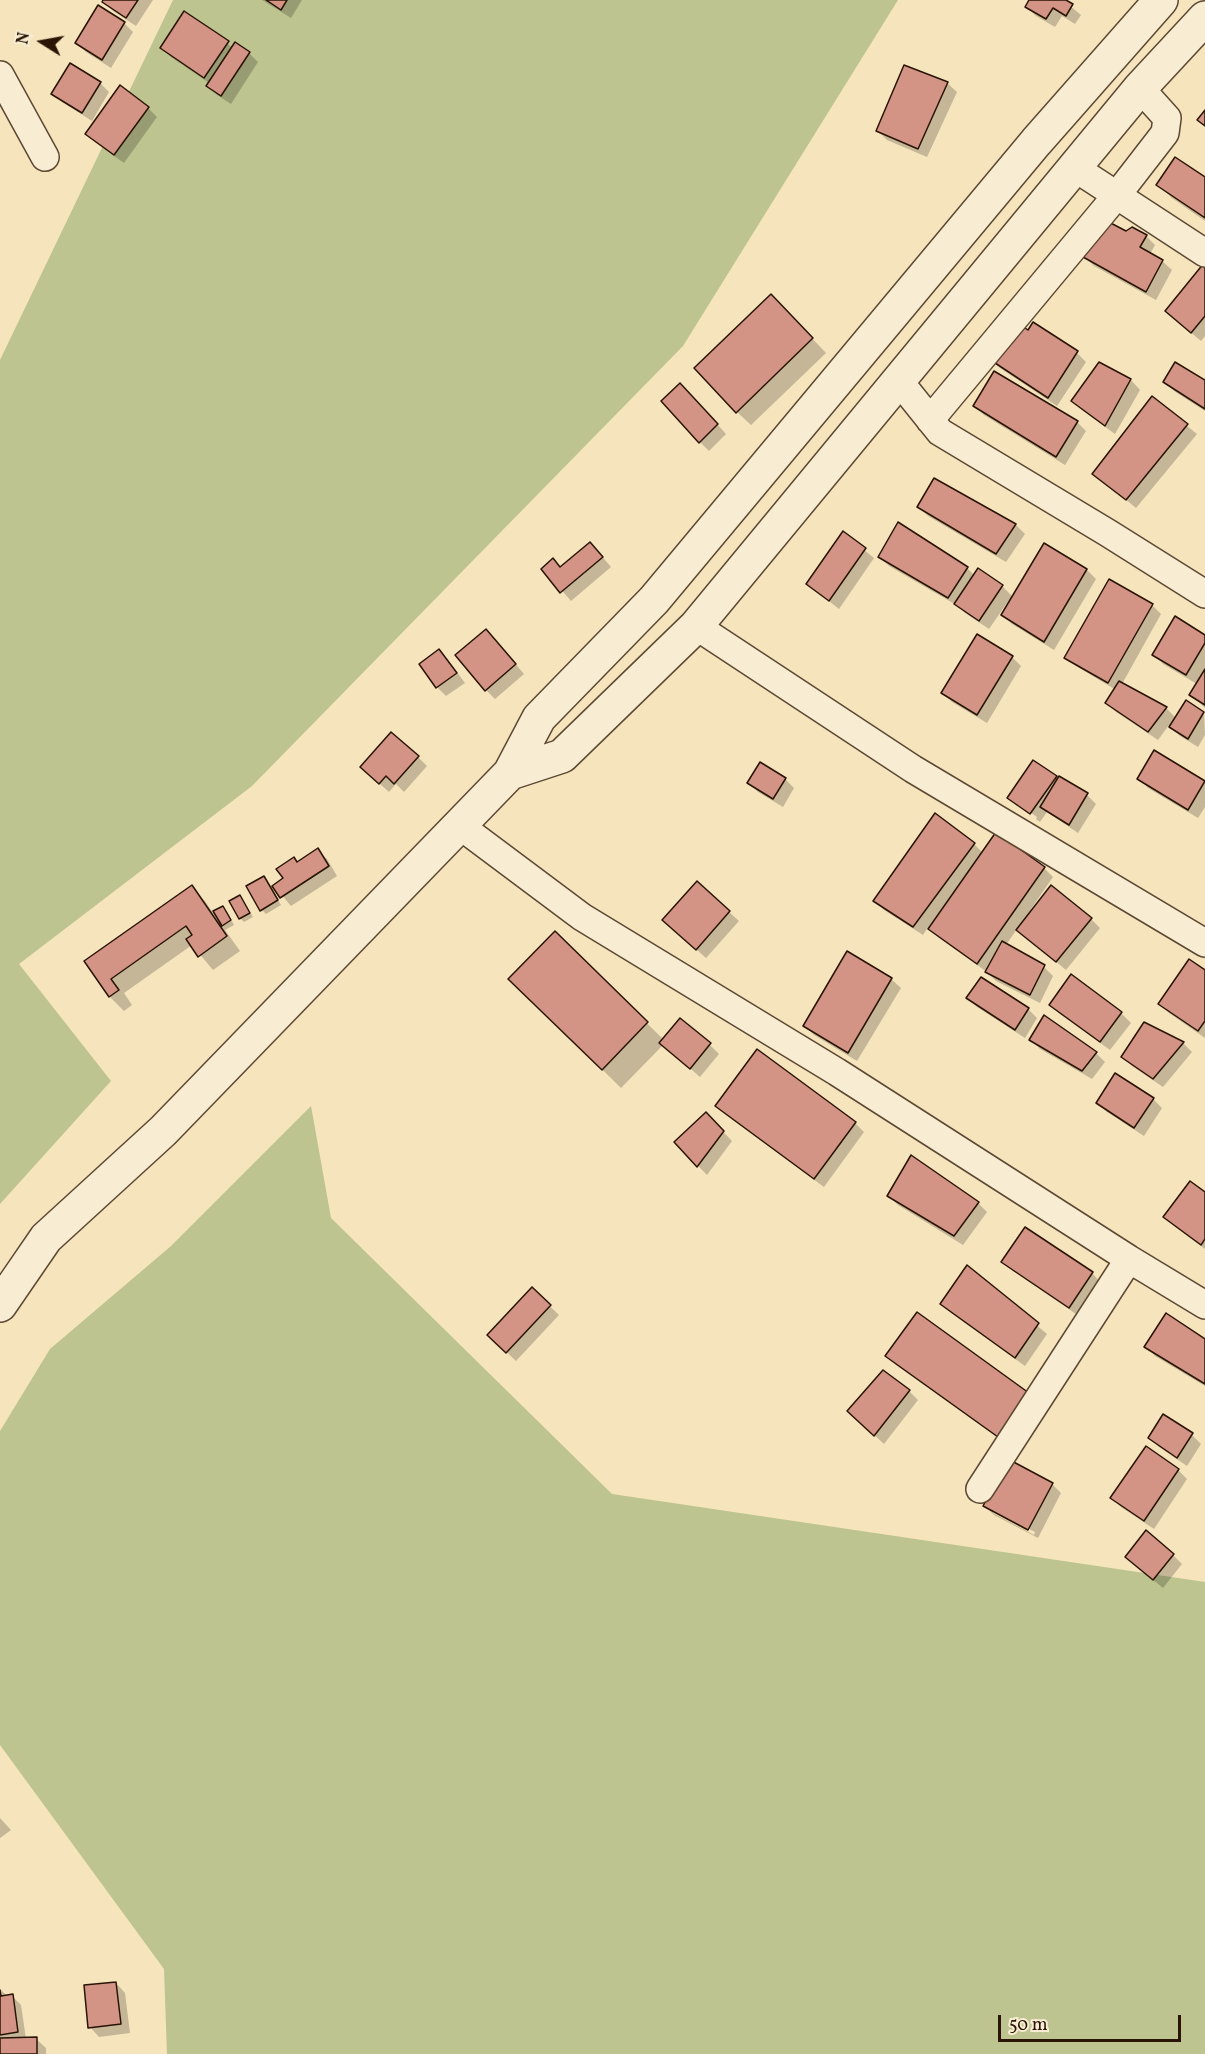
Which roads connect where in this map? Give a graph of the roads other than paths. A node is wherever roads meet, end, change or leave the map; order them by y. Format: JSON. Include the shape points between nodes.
{"nodes":[{"id":1,"x":1161,"y":0,"type":"edge"},
{"id":2,"x":1205,"y":18,"type":"edge"},
{"id":3,"x":0,"y":75,"type":"edge"},
{"id":4,"x":1140,"y":88,"type":"junction"},
{"id":5,"x":45,"y":157,"type":"dead end"},
{"id":6,"x":1075,"y":168,"type":"junction"},
{"id":7,"x":1117,"y":195,"type":"junction"},
{"id":8,"x":1205,"y":253,"type":"edge"},
{"id":9,"x":899,"y":381,"type":"junction"},
{"id":10,"x":930,"y":420,"type":"junction"},
{"id":11,"x":1205,"y":594,"type":"edge"},
{"id":12,"x":696,"y":626,"type":"junction"},
{"id":13,"x":510,"y":773,"type":"junction"},
{"id":14,"x":459,"y":825,"type":"junction"},
{"id":15,"x":1205,"y":943,"type":"edge"},
{"id":16,"x":1129,"y":1258,"type":"junction"},
{"id":17,"x":0,"y":1305,"type":"edge"},
{"id":18,"x":1205,"y":1305,"type":"edge"},
{"id":19,"x":980,"y":1489,"type":"dead end"}],
"edges":[{"from":1,"to":13,"type":"street","via":[[1036,142],[654,600],[539,718]]},
{"from":2,"to":4,"type":"street"},
{"from":3,"to":5,"type":"street"},
{"from":4,"to":6,"type":"street"},
{"from":4,"to":7,"type":"street","via":[[1167,118],[1165,133]]},
{"from":6,"to":7,"type":"street"},
{"from":6,"to":9,"type":"street"},
{"from":7,"to":8,"type":"street"},
{"from":7,"to":10,"type":"street"},
{"from":9,"to":10,"type":"street"},
{"from":9,"to":12,"type":"street"},
{"from":10,"to":11,"type":"street","via":[[940,432]]},
{"from":12,"to":13,"type":"street","via":[[562,756]]},
{"from":12,"to":15,"type":"street","via":[[913,770]]},
{"from":13,"to":14,"type":"street"},
{"from":14,"to":16,"type":"street","via":[[582,917],[837,1072]]},
{"from":14,"to":17,"type":"street","via":[[163,1131],[46,1238]]},
{"from":16,"to":18,"type":"street"},
{"from":16,"to":19,"type":"street"}]}
